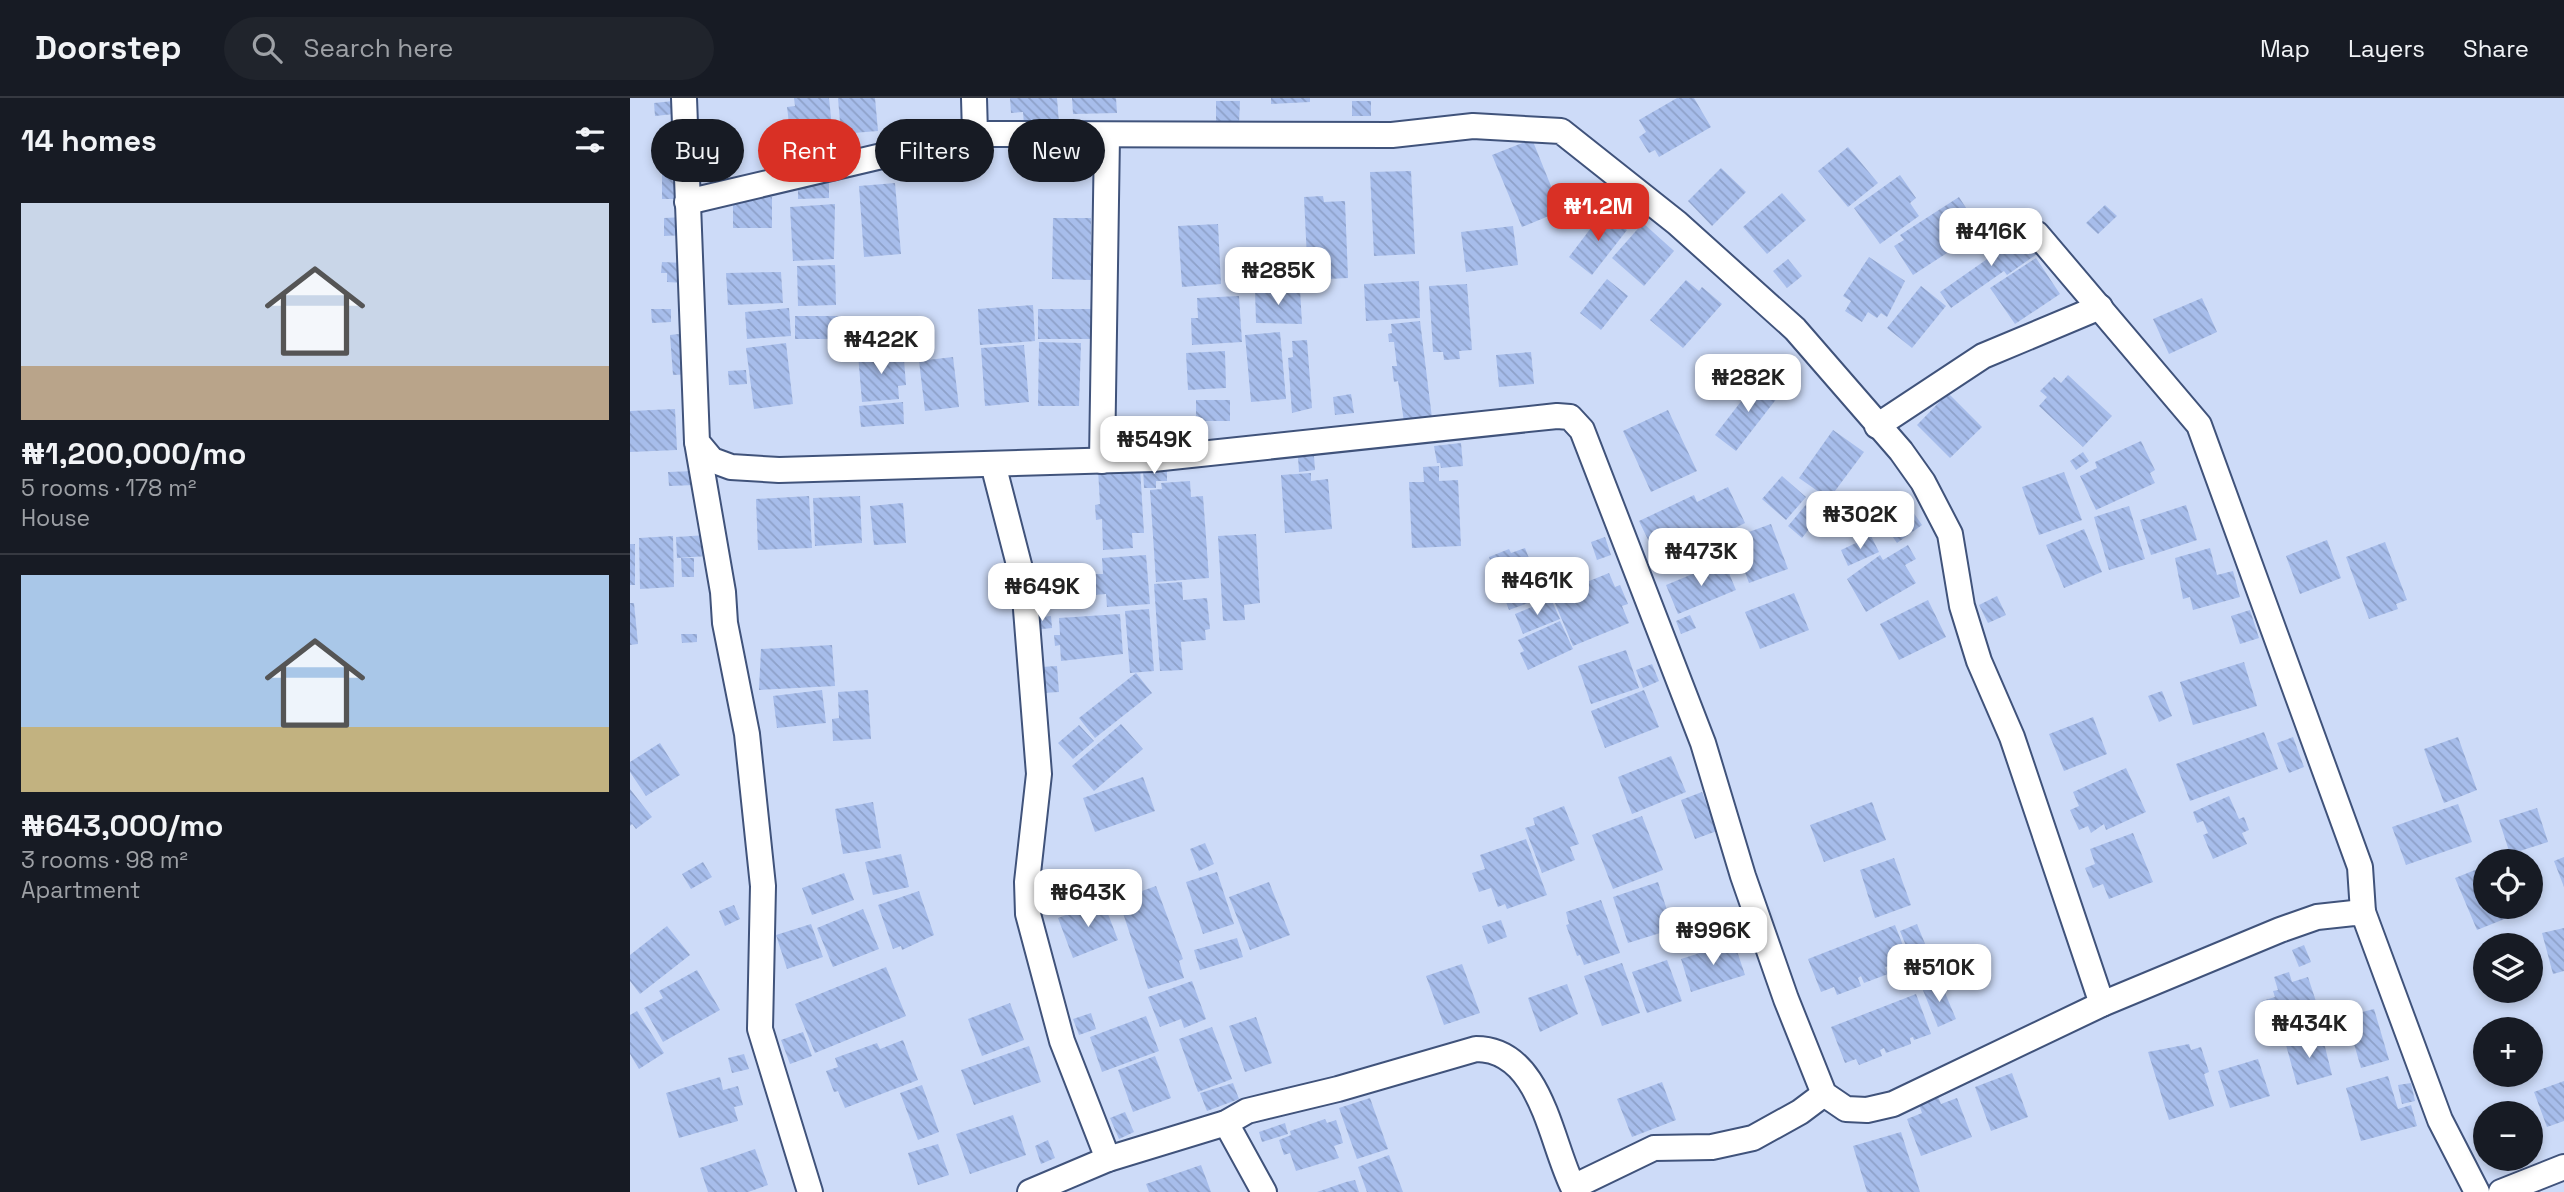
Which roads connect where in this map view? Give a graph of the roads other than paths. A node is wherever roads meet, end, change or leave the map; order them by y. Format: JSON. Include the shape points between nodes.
{"nodes":[{"id":1,"x":684,"y":98,"type":"edge"},
{"id":2,"x":974,"y":98,"type":"edge"},
{"id":3,"x":975,"y":119,"type":"edge"},
{"id":4,"x":994,"y":134,"type":"edge"},
{"id":5,"x":1107,"y":136,"type":"junction"},
{"id":6,"x":875,"y":158,"type":"edge"},
{"id":7,"x":687,"y":202,"type":"junction"},
{"id":8,"x":2037,"y":234,"type":"dead end"},
{"id":9,"x":2100,"y":307,"type":"junction"},
{"id":10,"x":1877,"y":426,"type":"junction"},
{"id":11,"x":697,"y":442,"type":"junction"},
{"id":12,"x":1102,"y":461,"type":"junction"},
{"id":13,"x":993,"y":464,"type":"junction"},
{"id":14,"x":2364,"y":912,"type":"junction"},
{"id":15,"x":2102,"y":1004,"type":"junction"},
{"id":16,"x":1824,"y":1094,"type":"junction"},
{"id":17,"x":1226,"y":1123,"type":"junction"},
{"id":18,"x":1108,"y":1159,"type":"junction"},
{"id":19,"x":2564,"y":1167,"type":"edge"},
{"id":20,"x":810,"y":1192,"type":"edge"},
{"id":21,"x":1030,"y":1192,"type":"edge"},
{"id":22,"x":1264,"y":1192,"type":"edge"},
{"id":23,"x":2477,"y":1192,"type":"edge"},
{"id":24,"x":2501,"y":1192,"type":"edge"}],
"edges":[{"from":1,"to":7,"type":"street"},
{"from":2,"to":3,"type":"street"},
{"from":4,"to":5,"type":"street"},
{"from":5,"to":10,"type":"street","via":[[1392,135],[1473,126],[1561,131],[1677,223],[1795,329]]},
{"from":5,"to":12,"type":"street"},
{"from":6,"to":7,"type":"street"},
{"from":7,"to":11,"type":"street"},
{"from":8,"to":9,"type":"street"},
{"from":9,"to":10,"type":"street","via":[[1983,356]]},
{"from":9,"to":14,"type":"street","via":[[2199,425],[2360,867]]},
{"from":10,"to":15,"type":"street","via":[[1923,482],[1950,534],[1962,606],[1979,661],[2012,737]]},
{"from":11,"to":13,"type":"street","via":[[712,460],[755,469]]},
{"from":11,"to":20,"type":"street","via":[[747,734],[764,886],[760,1030]]},
{"from":12,"to":13,"type":"street"},
{"from":12,"to":16,"type":"street","via":[[1570,417],[1582,430],[1698,731],[1747,888]]},
{"from":13,"to":18,"type":"street","via":[[1024,584],[1038,761],[1028,914],[1062,1041]]},
{"from":14,"to":15,"type":"street","via":[[2305,921]]},
{"from":14,"to":23,"type":"street","via":[[2440,1120]]},
{"from":15,"to":16,"type":"street","via":[[1893,1104],[1846,1109]]},
{"from":16,"to":17,"type":"street","via":[[1752,1138],[1713,1147],[1654,1148],[1573,1188],[1536,1093],[1515,1063],[1494,1049],[1476,1049],[1247,1111]]},
{"from":17,"to":18,"type":"street"},
{"from":17,"to":22,"type":"street"},
{"from":18,"to":21,"type":"street"},
{"from":19,"to":24,"type":"street"}]}
